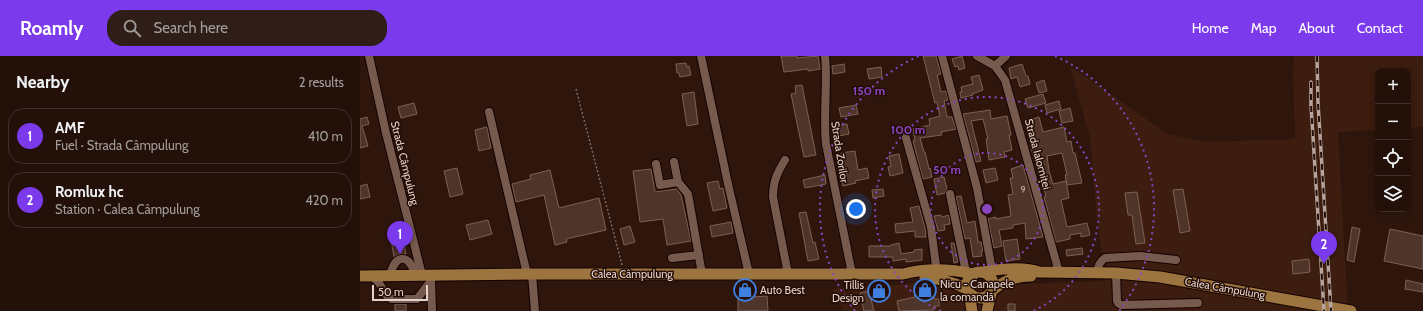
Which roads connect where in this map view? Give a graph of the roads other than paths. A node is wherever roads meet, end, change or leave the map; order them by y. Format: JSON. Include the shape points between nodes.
{"nodes":[{"id":1,"x":369,"y":56,"type":"edge"},
{"id":2,"x":701,"y":56,"type":"edge"},
{"id":3,"x":826,"y":56,"type":"edge"},
{"id":4,"x":942,"y":56,"type":"edge"},
{"id":5,"x":977,"y":56,"type":"edge"},
{"id":6,"x":1006,"y":56,"type":"edge"},
{"id":7,"x":995,"y":66,"type":"junction"},
{"id":8,"x":489,"y":112,"type":"dead end"},
{"id":9,"x":906,"y":138,"type":"dead end"},
{"id":10,"x":785,"y":160,"type":"dead end"},
{"id":11,"x":674,"y":162,"type":"dead end"},
{"id":12,"x":656,"y":164,"type":"dead end"},
{"id":13,"x":678,"y":182,"type":"junction"},
{"id":14,"x":950,"y":194,"type":"dead end"},
{"id":15,"x":699,"y":254,"type":"junction"},
{"id":16,"x":672,"y":258,"type":"dead end"},
{"id":17,"x":1176,"y":260,"type":"dead end"},
{"id":18,"x":979,"y":272,"type":"junction"},
{"id":19,"x":1039,"y":272,"type":"junction"},
{"id":20,"x":1058,"y":272,"type":"junction"},
{"id":21,"x":1098,"y":272,"type":"junction"},
{"id":22,"x":1116,"y":273,"type":"junction"},
{"id":23,"x":530,"y":274,"type":"junction"},
{"id":24,"x":702,"y":274,"type":"junction"},
{"id":25,"x":749,"y":274,"type":"junction"},
{"id":26,"x":788,"y":274,"type":"junction"},
{"id":27,"x":852,"y":274,"type":"junction"},
{"id":28,"x":937,"y":274,"type":"junction"},
{"id":29,"x":360,"y":276,"type":"edge"},
{"id":30,"x":372,"y":276,"type":"junction"},
{"id":31,"x":390,"y":276,"type":"junction"},
{"id":32,"x":425,"y":277,"type":"junction"},
{"id":33,"x":968,"y":291,"type":"junction"},
{"id":34,"x":992,"y":292,"type":"junction"},
{"id":35,"x":1198,"y":304,"type":"dead end"},
{"id":36,"x":432,"y":311,"type":"edge"},
{"id":37,"x":535,"y":311,"type":"edge"},
{"id":38,"x":972,"y":311,"type":"edge"},
{"id":39,"x":987,"y":311,"type":"edge"},
{"id":40,"x":1351,"y":311,"type":"edge"}],
"edges":[{"from":1,"to":32,"type":"street","name":"Strada Câmpulung","via":[[386,133]]},
{"from":2,"to":25,"type":"street"},
{"from":3,"to":27,"type":"street","name":"Strada Zorilor","via":[[826,144]]},
{"from":4,"to":18,"type":"street","via":[[977,188]]},
{"from":5,"to":7,"type":"street","name":"Strada Ialomiței"},
{"from":6,"to":7,"type":"street"},
{"from":7,"to":20,"type":"street","name":"Strada Ialomiței","via":[[1006,80]]},
{"from":8,"to":23,"type":"street"},
{"from":9,"to":28,"type":"street","via":[[931,227]]},
{"from":10,"to":26,"type":"street","via":[[773,185],[773,197]]},
{"from":11,"to":13,"type":"street"},
{"from":12,"to":13,"type":"street","via":[[660,185]]},
{"from":13,"to":15,"type":"street","via":[[688,194]]},
{"from":14,"to":18,"type":"street"},
{"from":15,"to":16,"type":"street"},
{"from":15,"to":24,"type":"street"},
{"from":17,"to":21,"type":"street","via":[[1140,256],[1105,258],[1101,260]]},
{"from":18,"to":19,"type":"main road","name":"Calea Câmpulung"},
{"from":18,"to":28,"type":"main road","name":"Calea Câmpulung"},
{"from":18,"to":33,"type":"main road","via":[[967,282]]},
{"from":18,"to":34,"type":"main road","via":[[991,277]]},
{"from":19,"to":20,"type":"main road","name":"Calea Câmpulung"},
{"from":19,"to":34,"type":"main road","name":"Calea Câmpulung","via":[[1033,276],[1022,276],[1007,281]]},
{"from":20,"to":21,"type":"main road","name":"Calea Câmpulung"},
{"from":21,"to":22,"type":"main road","name":"Calea Câmpulung"},
{"from":22,"to":35,"type":"street","via":[[1117,301],[1121,305]]},
{"from":22,"to":40,"type":"main road","name":"Calea Câmpulung","via":[[1189,281]]},
{"from":23,"to":24,"type":"main road","name":"Calea Câmpulung"},
{"from":23,"to":32,"type":"main road","name":"Calea Câmpulung"},
{"from":23,"to":37,"type":"street"},
{"from":24,"to":25,"type":"main road","name":"Calea Câmpulung"},
{"from":25,"to":26,"type":"main road","name":"Calea Câmpulung"},
{"from":26,"to":27,"type":"main road","name":"Calea Câmpulung"},
{"from":27,"to":28,"type":"main road","name":"Calea Câmpulung","via":[[903,274],[915,271]]},
{"from":28,"to":33,"type":"main road","name":"Calea Câmpulung"},
{"from":29,"to":30,"type":"main road","name":"Calea Câmpulung"},
{"from":30,"to":31,"type":"main road","name":"Calea Câmpulung"},
{"from":30,"to":32,"type":"street","via":[[392,299],[417,299]]},
{"from":31,"to":32,"type":"main road","name":"Calea Câmpulung"},
{"from":31,"to":32,"type":"street","via":[[393,264],[401,259],[410,263]]},
{"from":32,"to":36,"type":"street","name":"Strada Câmpulung"},
{"from":33,"to":34,"type":"main road","name":"Calea Câmpulung","via":[[979,299],[988,297]]},
{"from":33,"to":38,"type":"main road"},
{"from":34,"to":39,"type":"main road"}]}
